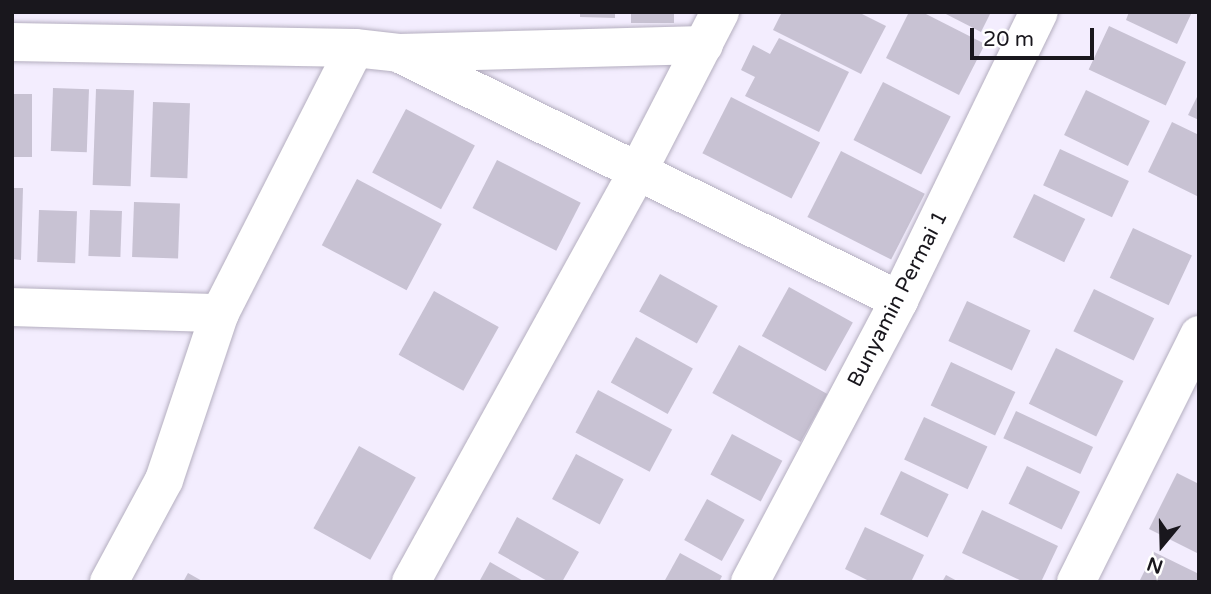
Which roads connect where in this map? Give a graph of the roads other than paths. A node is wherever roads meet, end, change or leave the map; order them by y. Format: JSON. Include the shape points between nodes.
{"nodes":[{"id":1,"x":1039,"y":12,"type":"edge"},
{"id":2,"x":712,"y":29,"type":"edge"},
{"id":3,"x":12,"y":42,"type":"edge"},
{"id":4,"x":355,"y":48,"type":"junction"},
{"id":5,"x":399,"y":53,"type":"junction"},
{"id":6,"x":639,"y":169,"type":"junction"},
{"id":7,"x":899,"y":300,"type":"junction"},
{"id":8,"x":12,"y":307,"type":"edge"},
{"id":9,"x":220,"y":313,"type":"junction"},
{"id":10,"x":1199,"y":335,"type":"edge"},
{"id":11,"x":109,"y":582,"type":"edge"},
{"id":12,"x":411,"y":582,"type":"edge"},
{"id":13,"x":750,"y":582,"type":"edge"},
{"id":14,"x":1076,"y":582,"type":"edge"}],
"edges":[{"from":1,"to":7,"type":"street","name":"Bunyamin Permai 1"},
{"from":2,"to":5,"type":"street"},
{"from":2,"to":6,"type":"street"},
{"from":3,"to":4,"type":"street"},
{"from":4,"to":5,"type":"street"},
{"from":4,"to":9,"type":"street"},
{"from":5,"to":6,"type":"street"},
{"from":6,"to":7,"type":"street"},
{"from":6,"to":12,"type":"street"},
{"from":7,"to":13,"type":"street","name":"Bunyamin Permai 1"},
{"from":8,"to":9,"type":"street"},
{"from":9,"to":11,"type":"street","via":[[164,480]]},
{"from":10,"to":14,"type":"street"}]}
